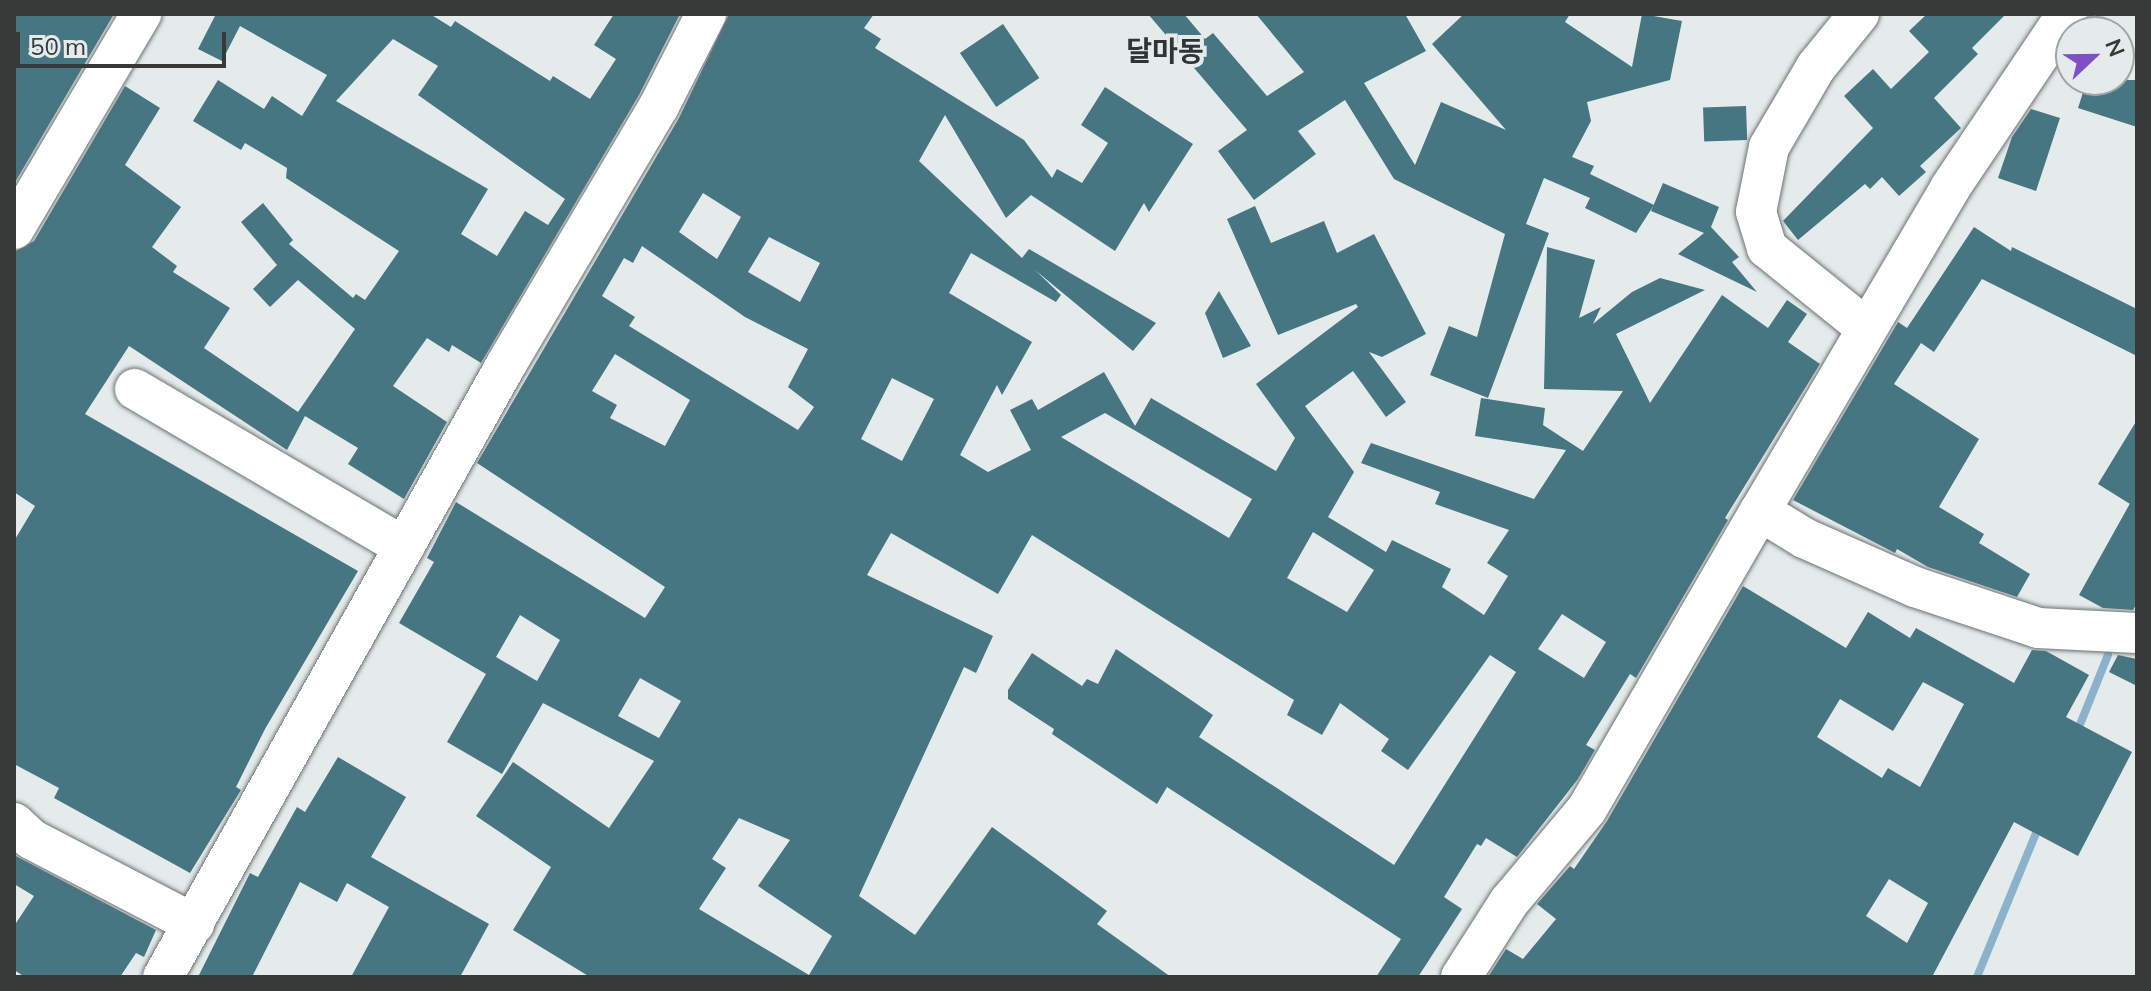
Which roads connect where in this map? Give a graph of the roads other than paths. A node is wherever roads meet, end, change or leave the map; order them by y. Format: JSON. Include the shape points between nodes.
{"nodes":[{"id":1,"x":141,"y":14,"type":"edge"},
{"id":2,"x":706,"y":14,"type":"edge"},
{"id":3,"x":1859,"y":14,"type":"edge"},
{"id":4,"x":2067,"y":14,"type":"edge"},
{"id":5,"x":14,"y":229,"type":"edge"},
{"id":6,"x":1866,"y":328,"type":"junction"},
{"id":7,"x":135,"y":389,"type":"dead end"},
{"id":8,"x":1760,"y":511,"type":"junction"},
{"id":9,"x":404,"y":547,"type":"junction"},
{"id":10,"x":2137,"y":633,"type":"edge"},
{"id":11,"x":14,"y":823,"type":"edge"},
{"id":12,"x":194,"y":924,"type":"junction"},
{"id":13,"x":163,"y":977,"type":"edge"},
{"id":14,"x":1461,"y":977,"type":"edge"}],
"edges":[{"from":1,"to":5,"type":"street"},
{"from":2,"to":9,"type":"street","via":[[659,106]]},
{"from":3,"to":6,"type":"street","via":[[1816,67],[1769,147],[1756,212],[1767,248]]},
{"from":4,"to":6,"type":"street","via":[[1950,188]]},
{"from":6,"to":8,"type":"street"},
{"from":7,"to":9,"type":"street"},
{"from":8,"to":10,"type":"street","via":[[1804,538],[1915,587],[2024,623]]},
{"from":8,"to":14,"type":"street","via":[[1587,809],[1509,902]]},
{"from":9,"to":12,"type":"street"},
{"from":11,"to":12,"type":"street","via":[[31,839]]},
{"from":12,"to":13,"type":"street"}]}
